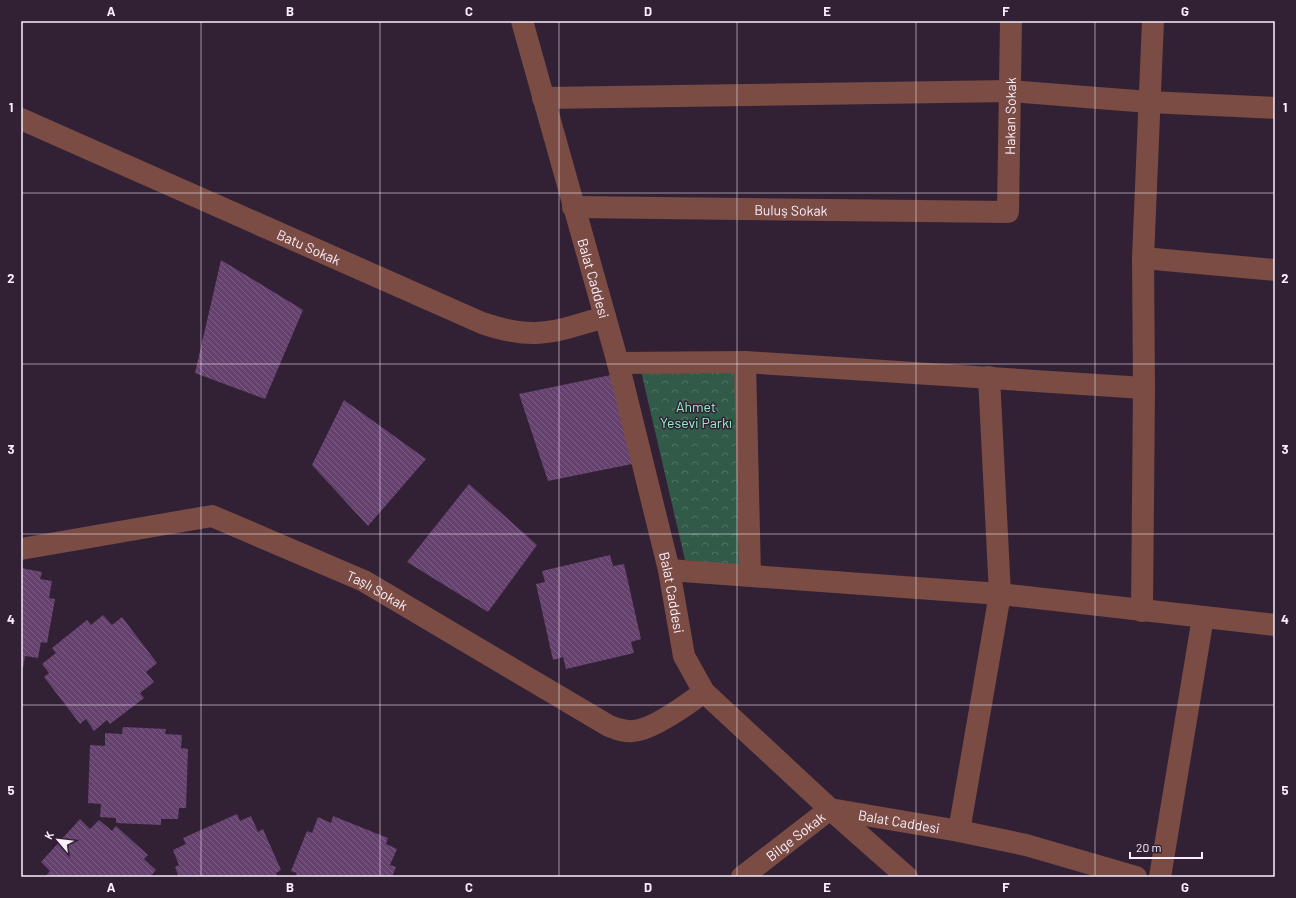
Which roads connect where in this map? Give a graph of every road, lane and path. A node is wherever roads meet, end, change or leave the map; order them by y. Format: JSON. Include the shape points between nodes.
{"nodes":[{"id":1,"x":522,"y":21,"type":"edge"},
{"id":2,"x":1011,"y":21,"type":"edge"},
{"id":3,"x":1153,"y":21,"type":"edge"},
{"id":4,"x":1010,"y":91,"type":"junction"},
{"id":5,"x":542,"y":98,"type":"junction"},
{"id":6,"x":1149,"y":102,"type":"junction"},
{"id":7,"x":1275,"y":108,"type":"edge"},
{"id":8,"x":21,"y":119,"type":"edge"},
{"id":9,"x":573,"y":207,"type":"junction"},
{"id":10,"x":1008,"y":212,"type":"joint"},
{"id":11,"x":1143,"y":258,"type":"junction"},
{"id":12,"x":1275,"y":270,"type":"edge"},
{"id":13,"x":605,"y":317,"type":"junction"},
{"id":14,"x":745,"y":362,"type":"junction"},
{"id":15,"x":618,"y":363,"type":"junction"},
{"id":16,"x":989,"y":378,"type":"junction"},
{"id":17,"x":1144,"y":388,"type":"junction"},
{"id":18,"x":21,"y":549,"type":"edge"},
{"id":19,"x":669,"y":570,"type":"junction"},
{"id":20,"x":750,"y":575,"type":"junction"},
{"id":21,"x":1000,"y":594,"type":"junction"},
{"id":22,"x":1142,"y":611,"type":"junction"},
{"id":23,"x":1203,"y":617,"type":"junction"},
{"id":24,"x":1275,"y":625,"type":"edge"},
{"id":25,"x":704,"y":692,"type":"junction"},
{"id":26,"x":830,"y":809,"type":"junction"},
{"id":27,"x":959,"y":831,"type":"junction"},
{"id":28,"x":742,"y":877,"type":"edge"},
{"id":29,"x":907,"y":877,"type":"edge"},
{"id":30,"x":1136,"y":877,"type":"edge"},
{"id":31,"x":1160,"y":877,"type":"edge"}],
"edges":[{"from":1,"to":5,"type":"street","name":"Balat Caddesi"},
{"from":2,"to":4,"type":"street","name":"Hakan Sokak"},
{"from":3,"to":6,"type":"street"},
{"from":4,"to":5,"type":"street"},
{"from":4,"to":6,"type":"street"},
{"from":4,"to":10,"type":"street","name":"Hakan Sokak"},
{"from":5,"to":9,"type":"street","name":"Balat Caddesi"},
{"from":6,"to":7,"type":"street"},
{"from":6,"to":11,"type":"street"},
{"from":8,"to":13,"type":"street","name":"Batu Sokak","via":[[505,331],[530,334],[553,332]]},
{"from":9,"to":10,"type":"street","name":"Buluş Sokak"},
{"from":9,"to":13,"type":"street","name":"Balat Caddesi"},
{"from":11,"to":12,"type":"street"},
{"from":11,"to":17,"type":"street"},
{"from":13,"to":15,"type":"street","name":"Balat Caddesi"},
{"from":14,"to":15,"type":"street"},
{"from":14,"to":16,"type":"street"},
{"from":14,"to":20,"type":"street"},
{"from":15,"to":19,"type":"street","name":"Balat Caddesi"},
{"from":16,"to":17,"type":"street"},
{"from":16,"to":21,"type":"street"},
{"from":17,"to":22,"type":"street"},
{"from":18,"to":25,"type":"street","name":"Taşlı Sokak","via":[[212,516],[364,581],[621,731],[646,728]]},
{"from":19,"to":20,"type":"street"},
{"from":19,"to":25,"type":"street","name":"Balat Caddesi","via":[[684,656]]},
{"from":20,"to":21,"type":"street"},
{"from":21,"to":22,"type":"street"},
{"from":21,"to":27,"type":"street"},
{"from":22,"to":23,"type":"street"},
{"from":23,"to":24,"type":"street"},
{"from":23,"to":31,"type":"street"},
{"from":25,"to":26,"type":"street","name":"Balat Caddesi"},
{"from":26,"to":27,"type":"street","name":"Balat Caddesi"},
{"from":26,"to":28,"type":"street","name":"Bilge Sokak"},
{"from":26,"to":29,"type":"street"},
{"from":27,"to":30,"type":"street","name":"Balat Caddesi","via":[[1026,845]]}]}
